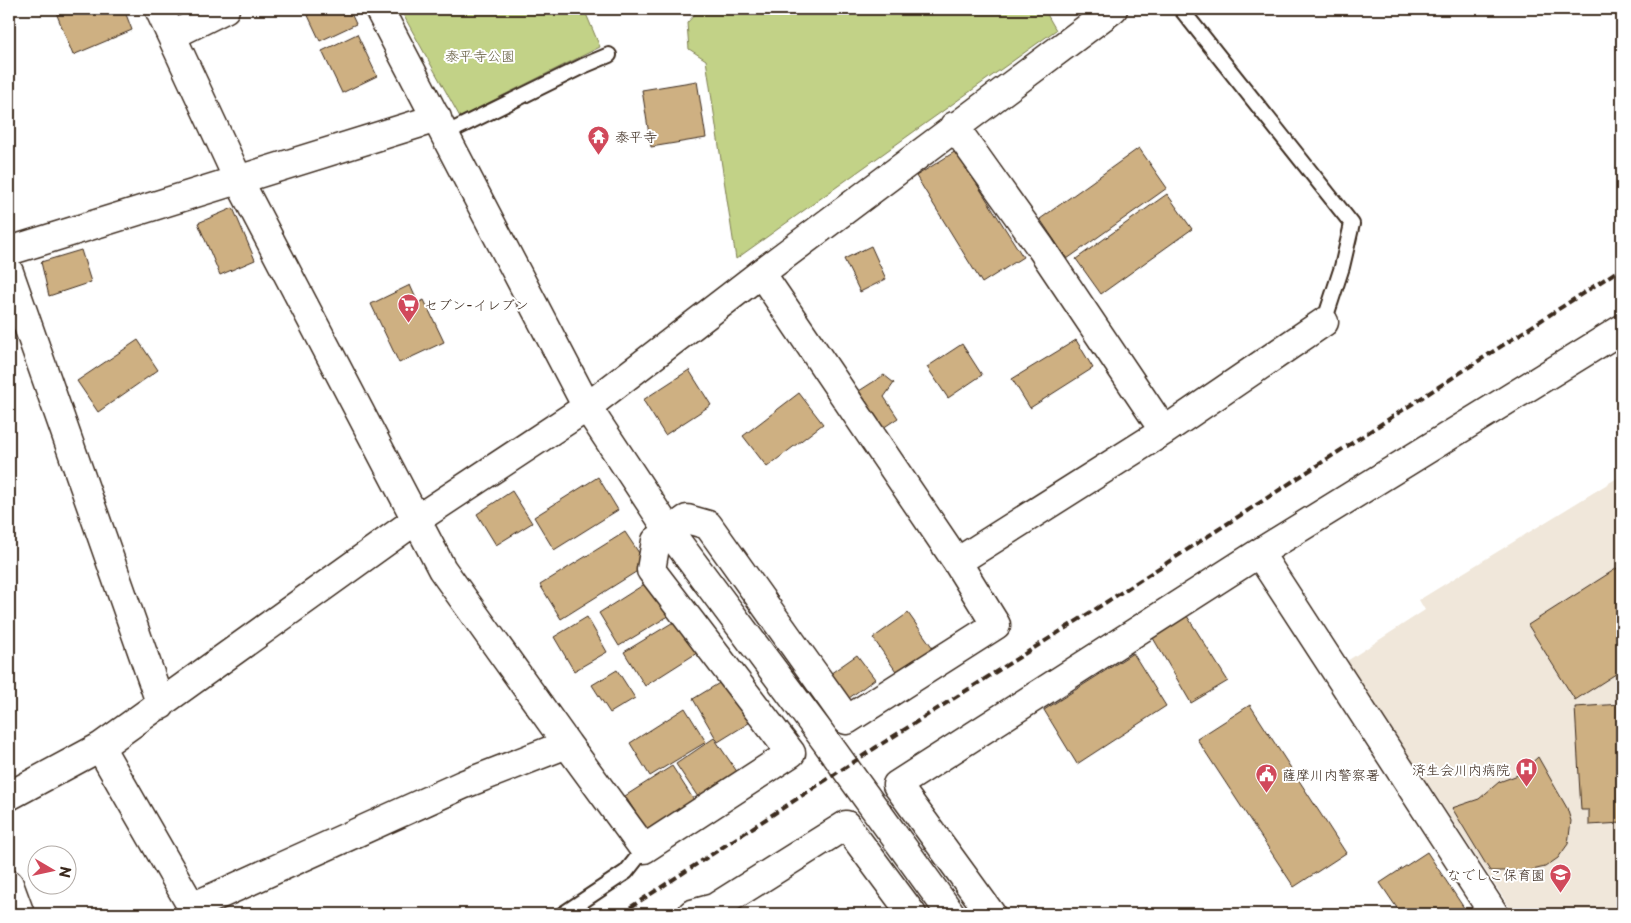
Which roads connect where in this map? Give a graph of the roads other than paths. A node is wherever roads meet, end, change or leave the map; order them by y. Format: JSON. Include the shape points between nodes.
{"nodes":[{"id":1,"x":159,"y":9,"type":"edge"},
{"id":2,"x":225,"y":9,"type":"edge"},
{"id":3,"x":379,"y":9,"type":"edge"},
{"id":4,"x":1181,"y":9,"type":"edge"},
{"id":5,"x":1103,"y":12,"type":"edge"},
{"id":6,"x":173,"y":35,"type":"junction"},
{"id":7,"x":609,"y":55,"type":"dead end"},
{"id":8,"x":441,"y":126,"type":"junction"},
{"id":9,"x":954,"y":126,"type":"junction"},
{"id":10,"x":238,"y":179,"type":"junction"},
{"id":11,"x":9,"y":251,"type":"edge"},
{"id":12,"x":9,"y":272,"type":"edge"},
{"id":13,"x":761,"y":272,"type":"junction"},
{"id":14,"x":1324,"y":322,"type":"joint"},
{"id":15,"x":1622,"y":329,"type":"edge"},
{"id":16,"x":588,"y":407,"type":"junction"},
{"id":17,"x":1164,"y":431,"type":"junction"},
{"id":18,"x":416,"y":520,"type":"junction"},
{"id":19,"x":669,"y":531,"type":"junction"},
{"id":20,"x":1259,"y":553,"type":"junction"},
{"id":21,"x":957,"y":562,"type":"junction"},
{"id":22,"x":161,"y":705,"type":"junction"},
{"id":23,"x":567,"y":744,"type":"junction"},
{"id":24,"x":100,"y":747,"type":"junction"},
{"id":25,"x":9,"y":796,"type":"edge"},
{"id":26,"x":644,"y":849,"type":"junction"},
{"id":27,"x":9,"y":884,"type":"edge"},
{"id":28,"x":20,"y":914,"type":"edge"},
{"id":29,"x":563,"y":914,"type":"edge"},
{"id":30,"x":692,"y":914,"type":"edge"},
{"id":31,"x":912,"y":914,"type":"edge"},
{"id":32,"x":951,"y":914,"type":"edge"},
{"id":33,"x":991,"y":914,"type":"edge"},
{"id":34,"x":1494,"y":914,"type":"edge"}],
"edges":[{"from":1,"to":6,"type":"street"},
{"from":2,"to":6,"type":"street"},
{"from":3,"to":8,"type":"street"},
{"from":4,"to":14,"type":"lane","via":[[1352,224]]},
{"from":5,"to":9,"type":"street"},
{"from":6,"to":10,"type":"street"},
{"from":7,"to":8,"type":"lane"},
{"from":8,"to":10,"type":"street"},
{"from":8,"to":16,"type":"street"},
{"from":9,"to":13,"type":"street"},
{"from":9,"to":17,"type":"street"},
{"from":10,"to":11,"type":"street"},
{"from":10,"to":18,"type":"street"},
{"from":12,"to":22,"type":"street"},
{"from":13,"to":16,"type":"street"},
{"from":13,"to":21,"type":"street"},
{"from":14,"to":17,"type":"street"},
{"from":15,"to":20,"type":"street"},
{"from":16,"to":18,"type":"street"},
{"from":16,"to":19,"type":"street"},
{"from":17,"to":21,"type":"street"},
{"from":18,"to":22,"type":"street"},
{"from":18,"to":23,"type":"street","via":[[442,569]]},
{"from":19,"to":21,"type":"street","via":[[687,519],[708,525],[848,720],[996,625]]},
{"from":19,"to":26,"type":"street","via":[[656,541],[652,570],[791,753]]},
{"from":19,"to":32,"type":"street"},
{"from":20,"to":33,"type":"street","via":[[896,784]]},
{"from":20,"to":34,"type":"street"},
{"from":22,"to":24,"type":"street"},
{"from":23,"to":24,"type":"street","via":[[462,785],[192,906]]},
{"from":23,"to":26,"type":"street"},
{"from":24,"to":25,"type":"street"},
{"from":26,"to":29,"type":"lane","via":[[626,872]]},
{"from":27,"to":28,"type":"street"},
{"from":30,"to":31,"type":"street","via":[[714,908],[846,825]]}]}
